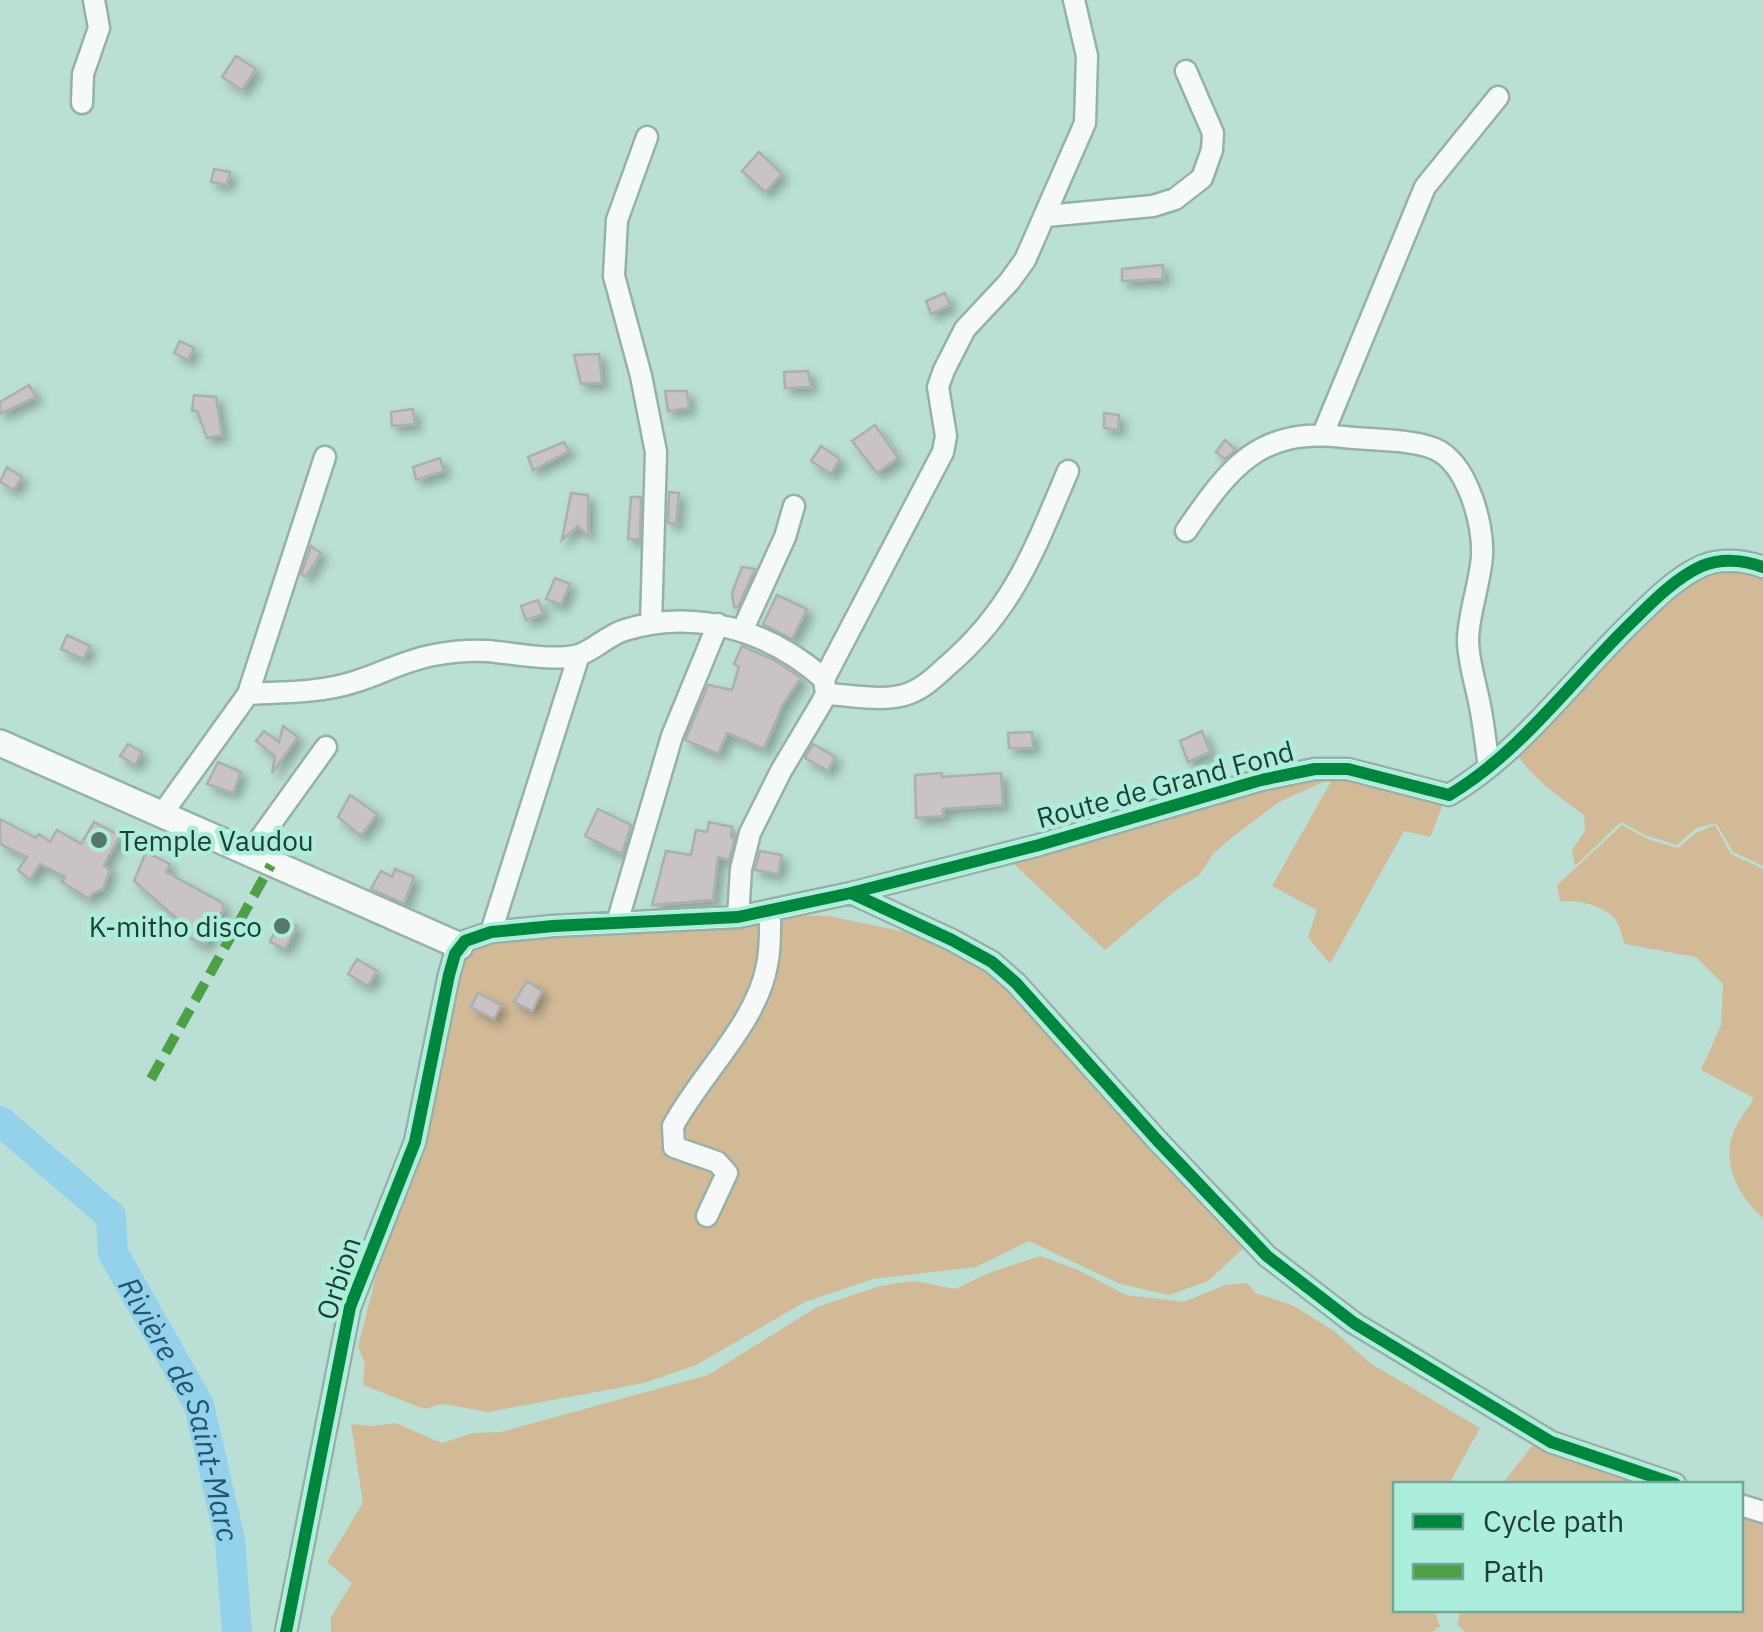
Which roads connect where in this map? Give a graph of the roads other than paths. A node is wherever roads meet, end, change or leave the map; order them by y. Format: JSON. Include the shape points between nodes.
{"nodes":[{"id":1,"x":94,"y":0,"type":"edge"},
{"id":2,"x":1074,"y":0,"type":"edge"},
{"id":3,"x":1186,"y":71,"type":"dead end"},
{"id":4,"x":1498,"y":97,"type":"dead end"},
{"id":5,"x":82,"y":103,"type":"dead end"},
{"id":6,"x":647,"y":138,"type":"dead end"},
{"id":7,"x":1046,"y":216,"type":"junction"},
{"id":8,"x":1323,"y":434,"type":"junction"},
{"id":9,"x":325,"y":457,"type":"dead end"},
{"id":10,"x":1068,"y":472,"type":"dead end"},
{"id":11,"x":794,"y":506,"type":"dead end"},
{"id":12,"x":1186,"y":531,"type":"dead end"},
{"id":13,"x":1763,"y":567,"type":"edge"},
{"id":14,"x":651,"y":624,"type":"junction"},
{"id":15,"x":718,"y":624,"type":"junction"},
{"id":16,"x":743,"y":629,"type":"junction"},
{"id":17,"x":580,"y":655,"type":"junction"},
{"id":18,"x":825,"y":686,"type":"junction"},
{"id":19,"x":248,"y":694,"type":"junction"},
{"id":20,"x":0,"y":743,"type":"edge"},
{"id":21,"x":326,"y":747,"type":"dead end"},
{"id":22,"x":1489,"y":767,"type":"junction"},
{"id":23,"x":162,"y":814,"type":"junction"},
{"id":24,"x":249,"y":854,"type":"junction"},
{"id":25,"x":851,"y":893,"type":"junction"},
{"id":26,"x":770,"y":910,"type":"junction"},
{"id":27,"x":738,"y":918,"type":"junction"},
{"id":28,"x":617,"y":923,"type":"junction"},
{"id":29,"x":491,"y":932,"type":"junction"},
{"id":30,"x":460,"y":946,"type":"junction"},
{"id":31,"x":707,"y":1216,"type":"dead end"},
{"id":32,"x":1669,"y":1482,"type":"edge"},
{"id":33,"x":286,"y":1632,"type":"edge"}],
"edges":[{"from":1,"to":5,"type":"street","via":[[98,28],[83,74]]},
{"from":2,"to":7,"type":"street","via":[[1087,56],[1085,124]]},
{"from":3,"to":7,"type":"street","via":[[1213,133],[1202,178],[1153,206]]},
{"from":4,"to":8,"type":"street","via":[[1425,187]]},
{"from":6,"to":14,"type":"street","via":[[617,220],[614,276],[656,452]]},
{"from":7,"to":18,"type":"street","via":[[1025,260],[965,330],[944,370],[938,387],[943,452]]},
{"from":8,"to":12,"type":"street","via":[[1290,436],[1259,449],[1220,482]]},
{"from":8,"to":22,"type":"street","via":[[1434,448],[1468,488],[1479,514],[1482,555],[1468,653]]},
{"from":9,"to":19,"type":"street"},
{"from":10,"to":18,"type":"street","via":[[1022,578],[956,658],[908,694]]},
{"from":11,"to":16,"type":"street"},
{"from":13,"to":22,"type":"street","name":"Route de Grand Fond","via":[[1729,560],[1702,566],[1659,596]]},
{"from":14,"to":15,"type":"street"},
{"from":14,"to":17,"type":"street","via":[[603,638]]},
{"from":15,"to":16,"type":"street"},
{"from":15,"to":28,"type":"street","via":[[672,736]]},
{"from":16,"to":18,"type":"street"},
{"from":17,"to":19,"type":"street","via":[[434,655],[308,692]]},
{"from":17,"to":29,"type":"street"},
{"from":18,"to":27,"type":"street","via":[[750,833]]},
{"from":19,"to":23,"type":"street"},
{"from":20,"to":23,"type":"street"},
{"from":21,"to":24,"type":"street"},
{"from":22,"to":25,"type":"street","name":"Route de Grand Fond","via":[[1449,795],[1348,769],[1315,769]]},
{"from":23,"to":24,"type":"street"},
{"from":24,"to":30,"type":"street"},
{"from":25,"to":26,"type":"street","name":"Route de Grand Fond"},
{"from":25,"to":32,"type":"street","via":[[992,962],[1266,1256],[1354,1323],[1552,1442]]},
{"from":26,"to":27,"type":"street","name":"Route de Grand Fond"},
{"from":26,"to":31,"type":"street","via":[[762,987],[673,1126],[674,1147],[727,1172]]},
{"from":27,"to":28,"type":"street","name":"Route de Grand Fond"},
{"from":28,"to":29,"type":"street","name":"Route de Grand Fond"},
{"from":29,"to":30,"type":"street"},
{"from":30,"to":33,"type":"street","name":"Orbion","via":[[448,975],[415,1142],[350,1307]]}]}
